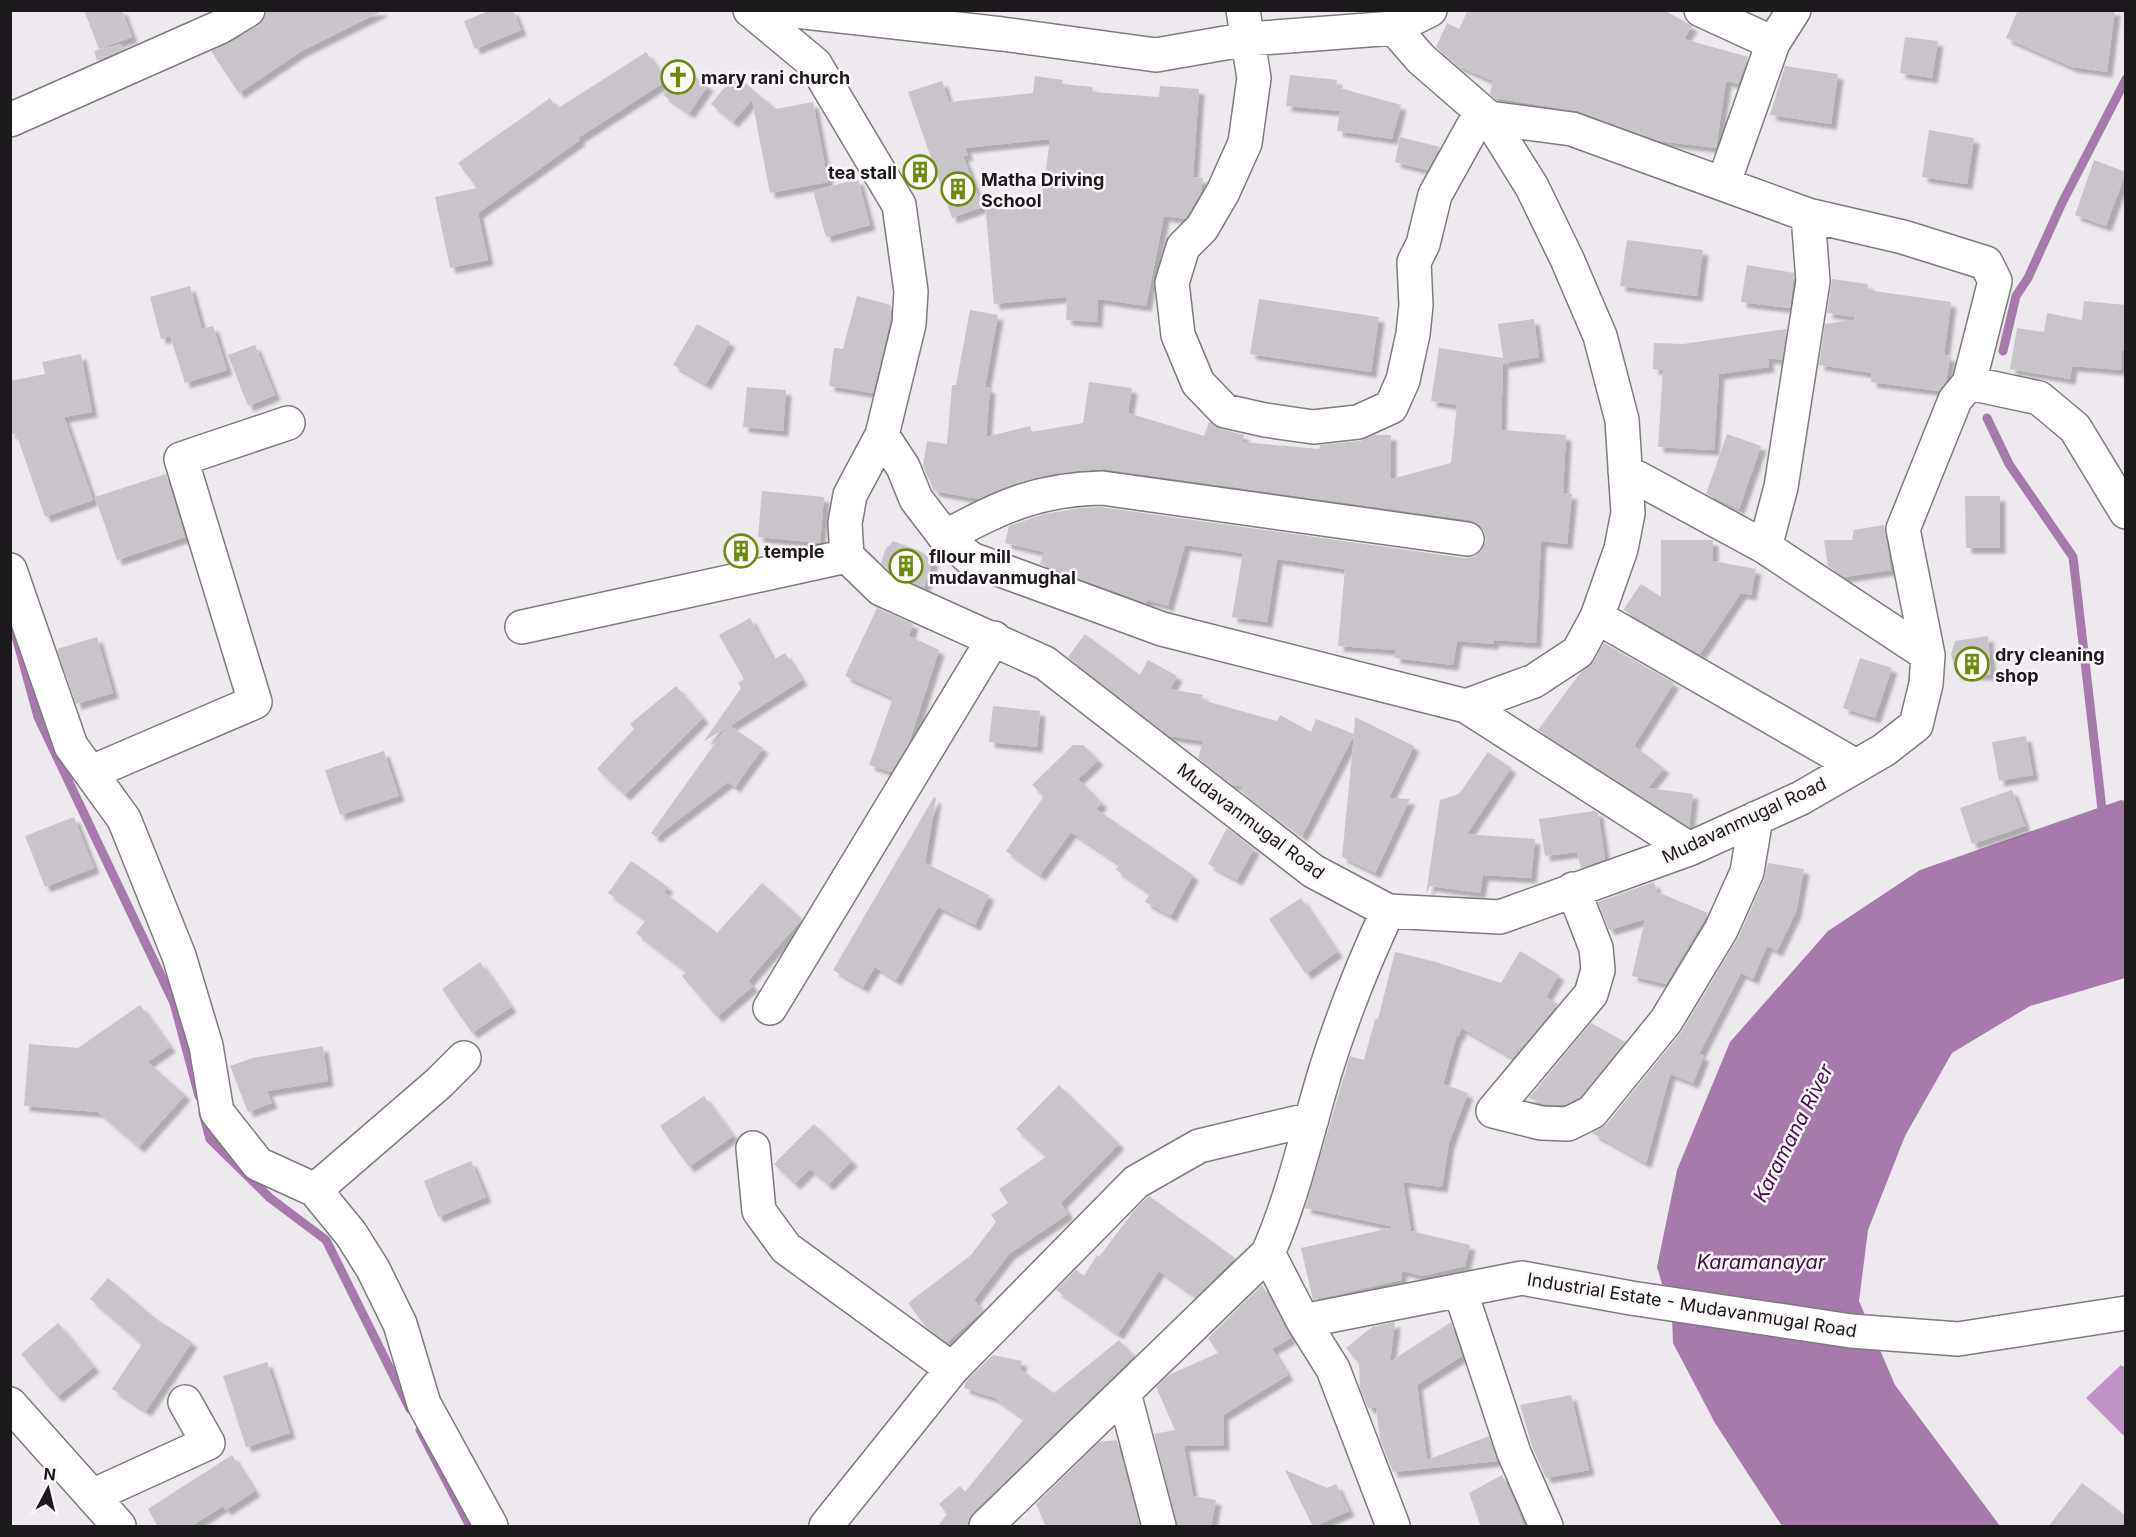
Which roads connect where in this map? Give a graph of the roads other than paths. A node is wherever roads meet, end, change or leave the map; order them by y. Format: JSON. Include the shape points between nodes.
{"nodes":[{"id":1,"x":248,"y":10,"type":"edge"},
{"id":2,"x":750,"y":10,"type":"edge"},
{"id":3,"x":787,"y":10,"type":"edge"},
{"id":4,"x":1430,"y":10,"type":"edge"},
{"id":5,"x":1701,"y":10,"type":"edge"},
{"id":6,"x":1794,"y":10,"type":"edge"},
{"id":7,"x":1361,"y":20,"type":"edge"},
{"id":8,"x":1245,"y":25,"type":"edge"},
{"id":9,"x":1394,"y":28,"type":"junction"},
{"id":10,"x":1773,"y":43,"type":"junction"},
{"id":11,"x":1485,"y":115,"type":"junction"},
{"id":12,"x":10,"y":120,"type":"edge"},
{"id":13,"x":1724,"y":183,"type":"junction"},
{"id":14,"x":1808,"y":215,"type":"junction"},
{"id":15,"x":1969,"y":383,"type":"junction"},
{"id":16,"x":288,"y":423,"type":"dead end"},
{"id":17,"x":882,"y":435,"type":"junction"},
{"id":18,"x":1625,"y":471,"type":"junction"},
{"id":19,"x":2126,"y":512,"type":"edge"},
{"id":20,"x":945,"y":537,"type":"junction"},
{"id":21,"x":1467,"y":538,"type":"dead end"},
{"id":22,"x":1765,"y":547,"type":"junction"},
{"id":23,"x":847,"y":556,"type":"junction"},
{"id":24,"x":10,"y":570,"type":"edge"},
{"id":25,"x":1596,"y":617,"type":"junction"},
{"id":26,"x":522,"y":627,"type":"dead end"},
{"id":27,"x":994,"y":638,"type":"junction"},
{"id":28,"x":1928,"y":655,"type":"junction"},
{"id":29,"x":1466,"y":706,"type":"junction"},
{"id":30,"x":1856,"y":766,"type":"junction"},
{"id":31,"x":92,"y":772,"type":"junction"},
{"id":32,"x":1756,"y":818,"type":"junction"},
{"id":33,"x":1689,"y":849,"type":"junction"},
{"id":34,"x":1573,"y":889,"type":"junction"},
{"id":35,"x":1388,"y":911,"type":"junction"},
{"id":36,"x":770,"y":1008,"type":"dead end"},
{"id":37,"x":464,"y":1058,"type":"dead end"},
{"id":38,"x":1312,"y":1119,"type":"junction"},
{"id":39,"x":753,"y":1148,"type":"dead end"},
{"id":40,"x":315,"y":1190,"type":"junction"},
{"id":41,"x":1268,"y":1253,"type":"junction"},
{"id":42,"x":1461,"y":1290,"type":"junction"},
{"id":43,"x":2126,"y":1313,"type":"edge"},
{"id":44,"x":1303,"y":1321,"type":"junction"},
{"id":45,"x":952,"y":1369,"type":"junction"},
{"id":46,"x":1124,"y":1393,"type":"junction"},
{"id":47,"x":185,"y":1402,"type":"dead end"},
{"id":48,"x":10,"y":1404,"type":"edge"},
{"id":49,"x":92,"y":1496,"type":"junction"},
{"id":50,"x":119,"y":1527,"type":"edge"},
{"id":51,"x":491,"y":1527,"type":"edge"},
{"id":52,"x":826,"y":1527,"type":"edge"},
{"id":53,"x":986,"y":1527,"type":"edge"},
{"id":54,"x":1159,"y":1527,"type":"edge"},
{"id":55,"x":1393,"y":1527,"type":"edge"},
{"id":56,"x":1546,"y":1527,"type":"edge"}],
"edges":[{"from":1,"to":12,"type":"street","via":[[220,27]]},
{"from":2,"to":17,"type":"street","via":[[815,64],[899,205],[911,291],[910,313]]},
{"from":3,"to":8,"type":"street","via":[[1156,55]]},
{"from":4,"to":9,"type":"street"},
{"from":5,"to":10,"type":"street"},
{"from":6,"to":10,"type":"street"},
{"from":7,"to":8,"type":"street"},
{"from":7,"to":9,"type":"street"},
{"from":8,"to":11,"type":"street","via":[[1254,78],[1245,142],[1202,228],[1183,247],[1172,283],[1178,335],[1198,383],[1225,411],[1313,427],[1358,422],[1391,407],[1403,380],[1413,334],[1414,262],[1423,244],[1435,195]]},
{"from":9,"to":11,"type":"street","via":[[1421,59]]},
{"from":10,"to":13,"type":"street"},
{"from":11,"to":13,"type":"street","via":[[1572,129]]},
{"from":11,"to":18,"type":"street","via":[[1532,187],[1600,336],[1622,420]]},
{"from":13,"to":14,"type":"street"},
{"from":14,"to":15,"type":"street","via":[[1903,237],[1986,263],[1995,281]]},
{"from":14,"to":22,"type":"street","via":[[1813,281],[1781,487]]},
{"from":15,"to":19,"type":"street","via":[[2039,398],[2075,428]]},
{"from":15,"to":28,"type":"street","name":"Mudavanmugal Road","via":[[1955,400],[1904,529]]},
{"from":16,"to":31,"type":"street","via":[[181,459],[255,702]]},
{"from":17,"to":20,"type":"street","via":[[903,467],[916,499]]},
{"from":17,"to":23,"type":"street","via":[[850,495],[845,524]]},
{"from":18,"to":22,"type":"street"},
{"from":18,"to":25,"type":"street","via":[[1628,513],[1622,549]]},
{"from":20,"to":21,"type":"street","via":[[992,510],[1068,489],[1102,488]]},
{"from":20,"to":29,"type":"street","via":[[971,559],[1162,629]]},
{"from":22,"to":28,"type":"street"},
{"from":23,"to":26,"type":"street"},
{"from":23,"to":27,"type":"street","name":"Mudavanmugal Road","via":[[881,589]]},
{"from":24,"to":31,"type":"street","via":[[71,746]]},
{"from":25,"to":29,"type":"street","via":[[1578,652],[1534,681]]},
{"from":25,"to":30,"type":"street"},
{"from":27,"to":35,"type":"street","name":"Mudavanmugal Road","via":[[1045,663],[1313,871]]},
{"from":27,"to":36,"type":"street"},
{"from":28,"to":30,"type":"street","name":"Mudavanmugal Road","via":[[1916,725]]},
{"from":29,"to":33,"type":"street"},
{"from":30,"to":32,"type":"street","name":"Mudavanmugal Road","via":[[1801,798]]},
{"from":31,"to":40,"type":"street","via":[[124,819],[179,956],[206,1046],[217,1112],[258,1164]]},
{"from":32,"to":33,"type":"street","name":"Mudavanmugal Road"},
{"from":32,"to":34,"type":"street","via":[[1747,872],[1721,930],[1666,1021],[1592,1112],[1568,1124],[1541,1123],[1492,1111],[1592,994],[1598,970],[1596,948]]},
{"from":33,"to":34,"type":"street","name":"Mudavanmugal Road"},
{"from":34,"to":35,"type":"street","name":"Mudavanmugal Road","via":[[1500,917]]},
{"from":35,"to":38,"type":"street","via":[[1366,957]]},
{"from":37,"to":40,"type":"street"},
{"from":38,"to":41,"type":"street","via":[[1285,1214]]},
{"from":38,"to":45,"type":"street","via":[[1199,1146],[1136,1182]]},
{"from":39,"to":45,"type":"street","via":[[759,1211],[786,1248]]},
{"from":40,"to":51,"type":"street","via":[[373,1269],[400,1324],[424,1404]]},
{"from":41,"to":44,"type":"street"},
{"from":41,"to":46,"type":"street"},
{"from":42,"to":43,"type":"street","name":"Industrial Estate - Mudavanmugal Road","via":[[1522,1278],[1851,1331],[1958,1339]]},
{"from":42,"to":44,"type":"street","name":"Industrial Estate - Mudavanmugal Road"},
{"from":42,"to":56,"type":"street","via":[[1514,1453]]},
{"from":44,"to":55,"type":"street","via":[[1333,1369]]},
{"from":45,"to":52,"type":"street"},
{"from":46,"to":53,"type":"street"},
{"from":46,"to":54,"type":"street"},
{"from":47,"to":49,"type":"street","via":[[208,1443]]},
{"from":48,"to":49,"type":"street"},
{"from":49,"to":50,"type":"street"}]}
